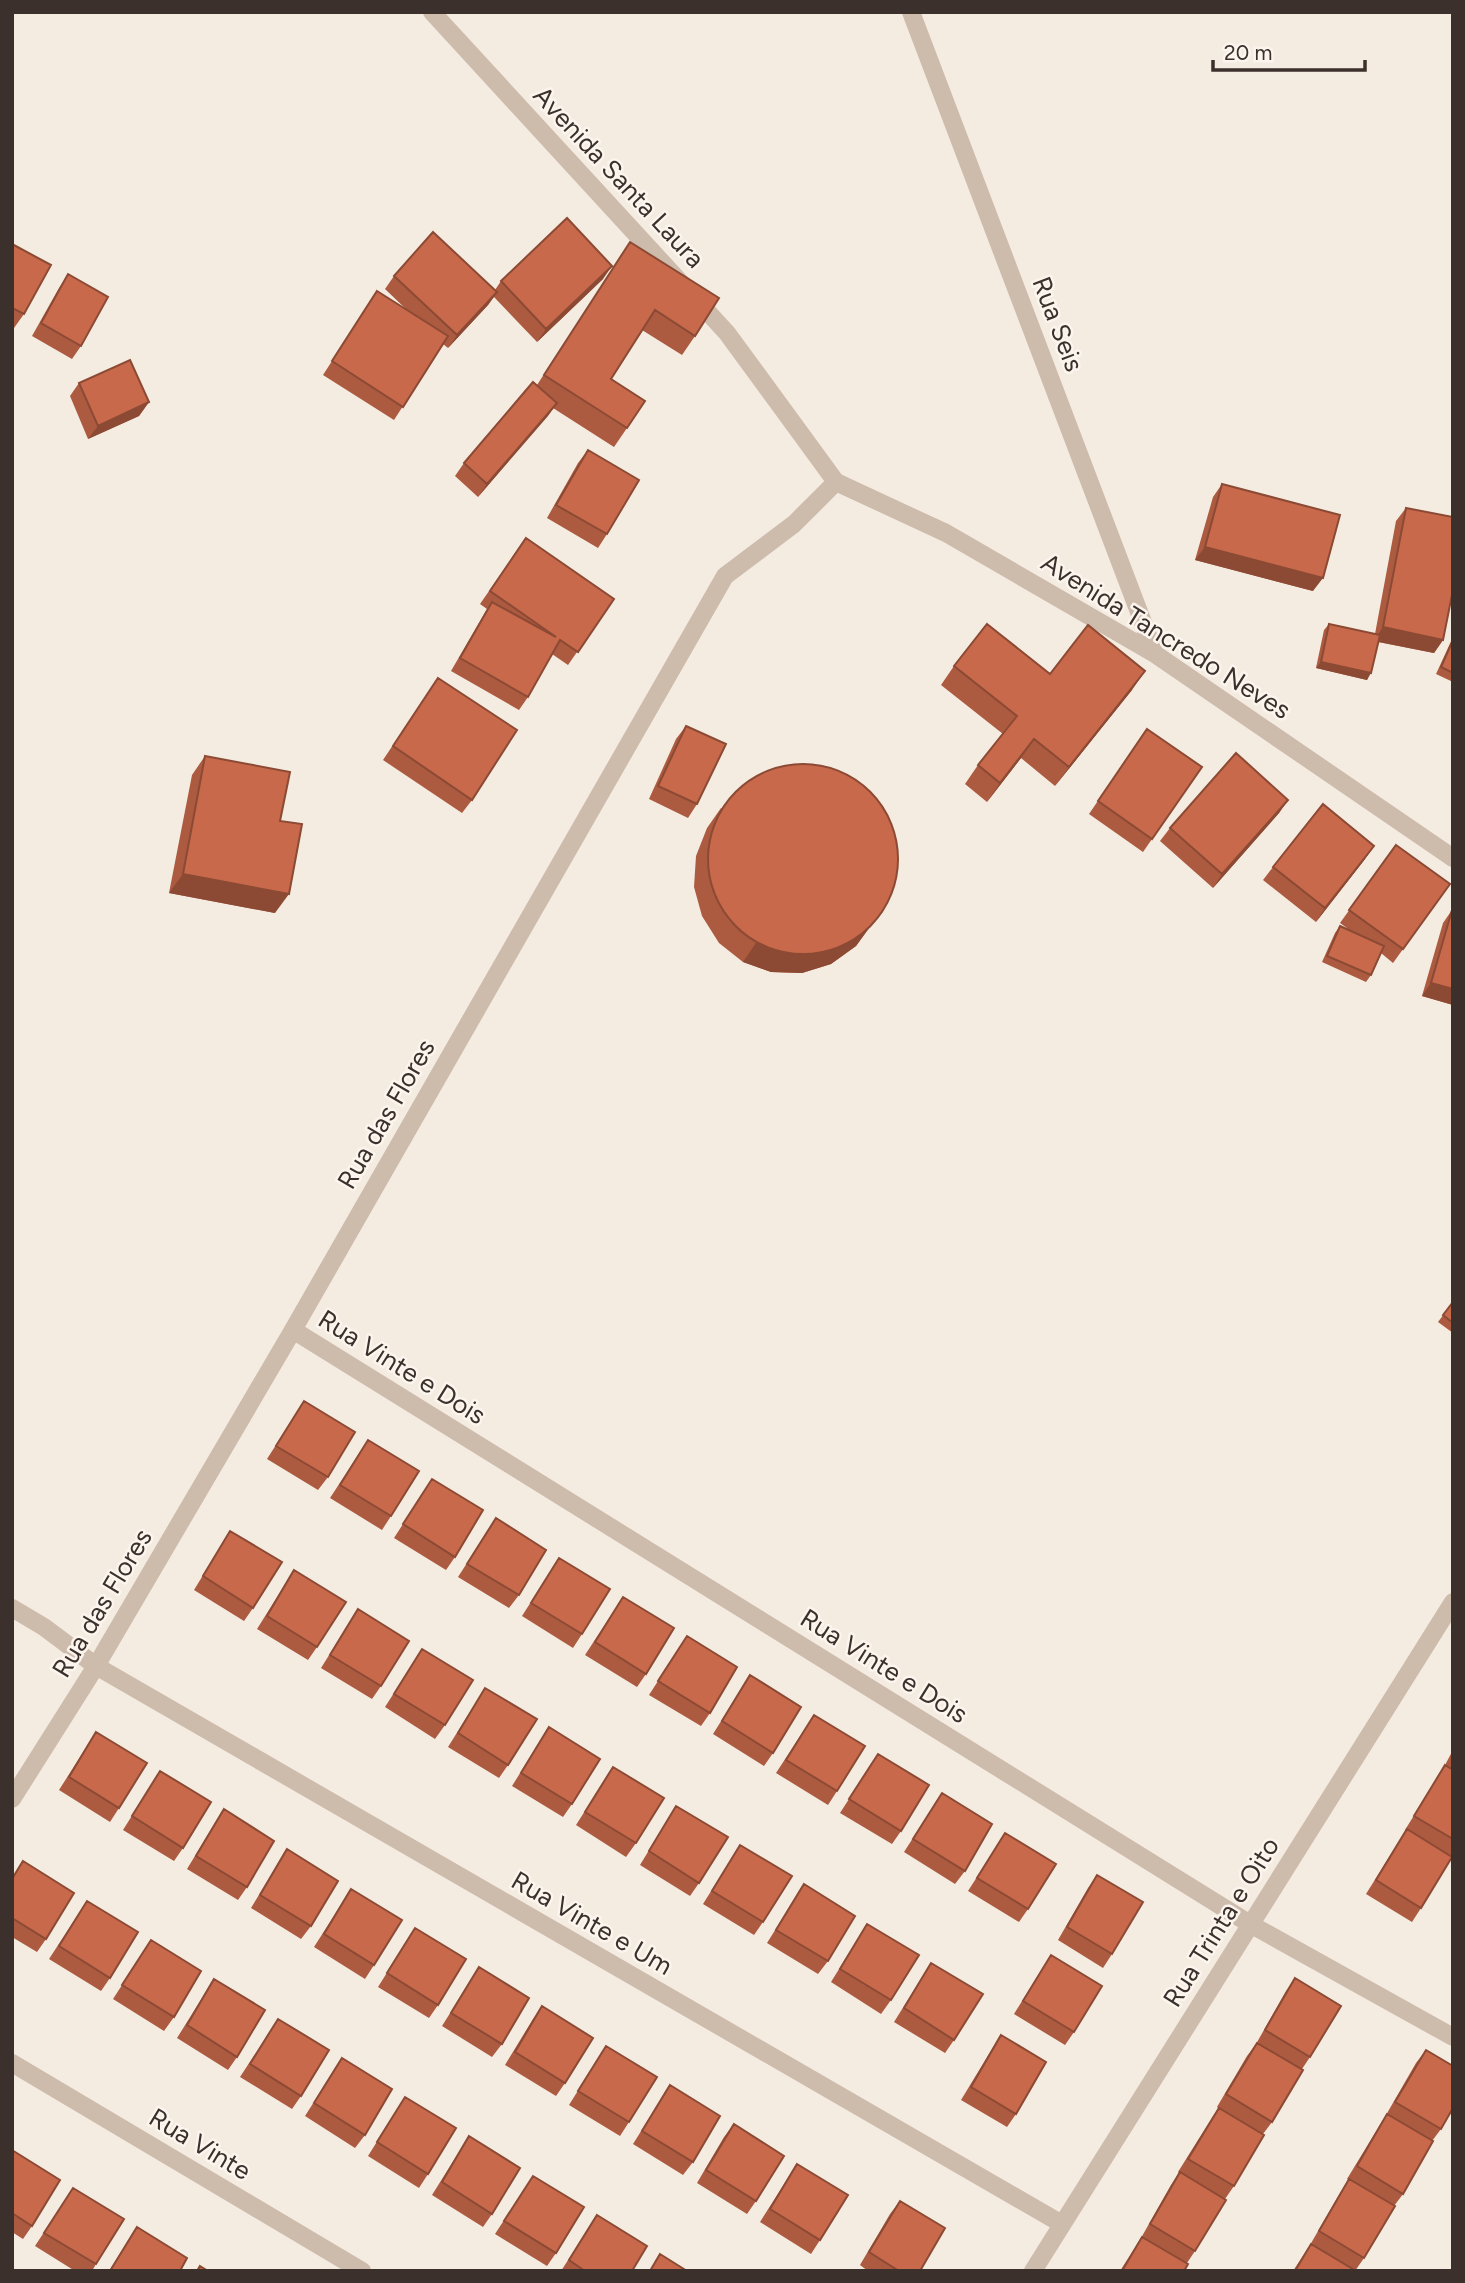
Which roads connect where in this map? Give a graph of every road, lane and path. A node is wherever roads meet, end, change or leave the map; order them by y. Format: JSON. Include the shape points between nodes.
{"nodes":[{"id":1,"x":432,"y":12,"type":"edge"},
{"id":2,"x":911,"y":12,"type":"edge"},
{"id":3,"x":836,"y":482,"type":"junction"},
{"id":4,"x":1155,"y":654,"type":"junction"},
{"id":5,"x":1453,"y":858,"type":"edge"},
{"id":6,"x":293,"y":1330,"type":"junction"},
{"id":7,"x":1453,"y":1602,"type":"edge"},
{"id":8,"x":12,"y":1608,"type":"edge"},
{"id":9,"x":96,"y":1667,"type":"junction"},
{"id":10,"x":12,"y":1799,"type":"edge"},
{"id":11,"x":1250,"y":1924,"type":"junction"},
{"id":12,"x":1453,"y":2037,"type":"edge"},
{"id":13,"x":12,"y":2063,"type":"edge"},
{"id":14,"x":1062,"y":2224,"type":"junction"},
{"id":15,"x":362,"y":2271,"type":"edge"},
{"id":16,"x":1033,"y":2271,"type":"edge"}],
"edges":[{"from":1,"to":3,"type":"street","name":"Avenida Santa Laura","via":[[727,333]]},
{"from":2,"to":4,"type":"street","name":"Rua Seis"},
{"from":3,"to":4,"type":"street","name":"Avenida Tancredo Neves","via":[[946,533]]},
{"from":3,"to":6,"type":"street","name":"Rua das Flores","via":[[794,524],[725,576]]},
{"from":4,"to":5,"type":"street","name":"Avenida Tancredo Neves"},
{"from":6,"to":9,"type":"street","name":"Rua das Flores"},
{"from":6,"to":11,"type":"street","name":"Rua Vinte e Dois"},
{"from":7,"to":11,"type":"street","name":"Rua Trinta e Oito"},
{"from":8,"to":9,"type":"street","name":"Rua Vinte e Um"},
{"from":9,"to":10,"type":"street","name":"Rua das Flores"},
{"from":9,"to":14,"type":"street","name":"Rua Vinte e Um"},
{"from":11,"to":12,"type":"street","name":"Rua Vinte e Dois"},
{"from":11,"to":14,"type":"street","name":"Rua Trinta e Oito"},
{"from":13,"to":15,"type":"street","name":"Rua Vinte"},
{"from":14,"to":16,"type":"street","name":"Rua Trinta e Oito"}]}
